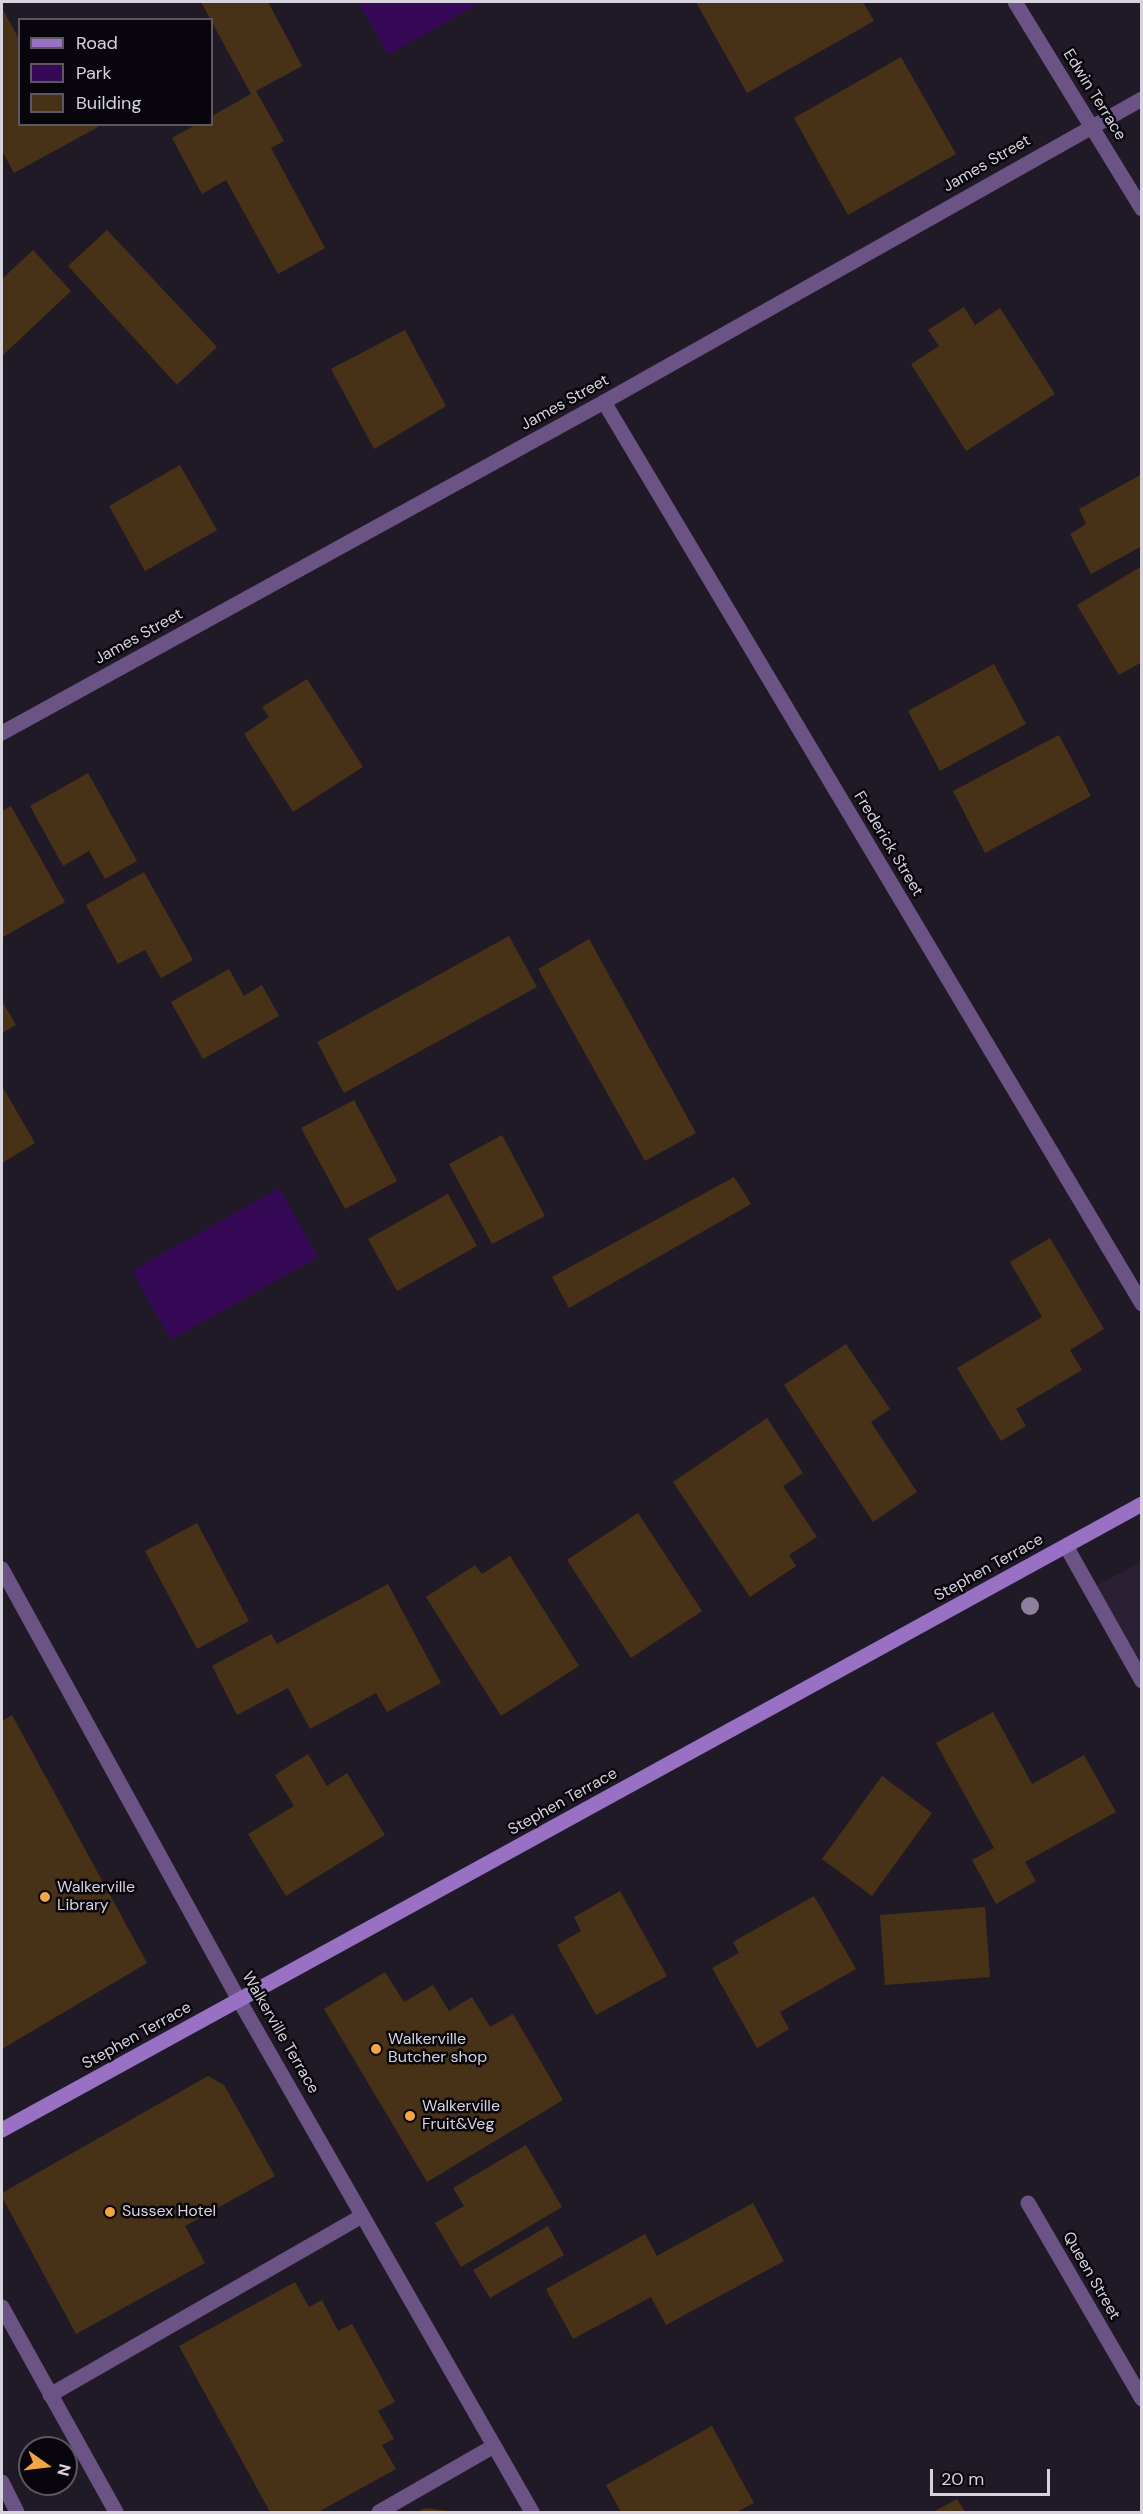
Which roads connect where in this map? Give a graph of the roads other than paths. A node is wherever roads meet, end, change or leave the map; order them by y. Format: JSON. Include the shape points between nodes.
{"nodes":[{"id":1,"x":1015,"y":2,"type":"edge"},
{"id":2,"x":1142,"y":99,"type":"edge"},
{"id":3,"x":1092,"y":126,"type":"junction"},
{"id":4,"x":1142,"y":209,"type":"edge"},
{"id":5,"x":604,"y":402,"type":"junction"},
{"id":6,"x":2,"y":733,"type":"edge"},
{"id":7,"x":1142,"y":1304,"type":"edge"},
{"id":8,"x":1142,"y":1504,"type":"edge"},
{"id":9,"x":1066,"y":1546,"type":"junction"},
{"id":10,"x":2,"y":1569,"type":"edge"},
{"id":11,"x":1142,"y":1681,"type":"edge"},
{"id":12,"x":239,"y":2000,"type":"junction"},
{"id":13,"x":2,"y":2130,"type":"edge"},
{"id":14,"x":1028,"y":2203,"type":"dead end"},
{"id":15,"x":362,"y":2216,"type":"junction"},
{"id":16,"x":2,"y":2307,"type":"edge"},
{"id":17,"x":50,"y":2395,"type":"junction"},
{"id":18,"x":1142,"y":2399,"type":"edge"},
{"id":19,"x":494,"y":2446,"type":"junction"},
{"id":20,"x":2,"y":2482,"type":"edge"},
{"id":21,"x":17,"y":2512,"type":"edge"},
{"id":22,"x":116,"y":2512,"type":"edge"},
{"id":23,"x":379,"y":2512,"type":"edge"},
{"id":24,"x":532,"y":2512,"type":"edge"}],
"edges":[{"from":1,"to":3,"type":"street","name":"Edwin Terrace"},
{"from":2,"to":3,"type":"street","name":"James Street"},
{"from":3,"to":4,"type":"street","name":"Edwin Terrace"},
{"from":3,"to":5,"type":"street","name":"James Street"},
{"from":5,"to":6,"type":"street","name":"James Street"},
{"from":5,"to":7,"type":"street","name":"Frederick Street"},
{"from":8,"to":9,"type":"main road","name":"Stephen Terrace"},
{"from":9,"to":11,"type":"street"},
{"from":9,"to":12,"type":"main road","name":"Stephen Terrace"},
{"from":10,"to":12,"type":"street","name":"Walkerville Terrace"},
{"from":12,"to":13,"type":"main road","name":"Stephen Terrace"},
{"from":12,"to":15,"type":"street","name":"Walkerville Terrace"},
{"from":14,"to":18,"type":"street","name":"Queen Street"},
{"from":15,"to":17,"type":"street"},
{"from":15,"to":19,"type":"street","name":"Walkerville Terrace"},
{"from":16,"to":17,"type":"street"},
{"from":17,"to":22,"type":"street"},
{"from":19,"to":23,"type":"street"},
{"from":19,"to":24,"type":"street","name":"Walkerville Terrace"},
{"from":20,"to":21,"type":"street"}]}
